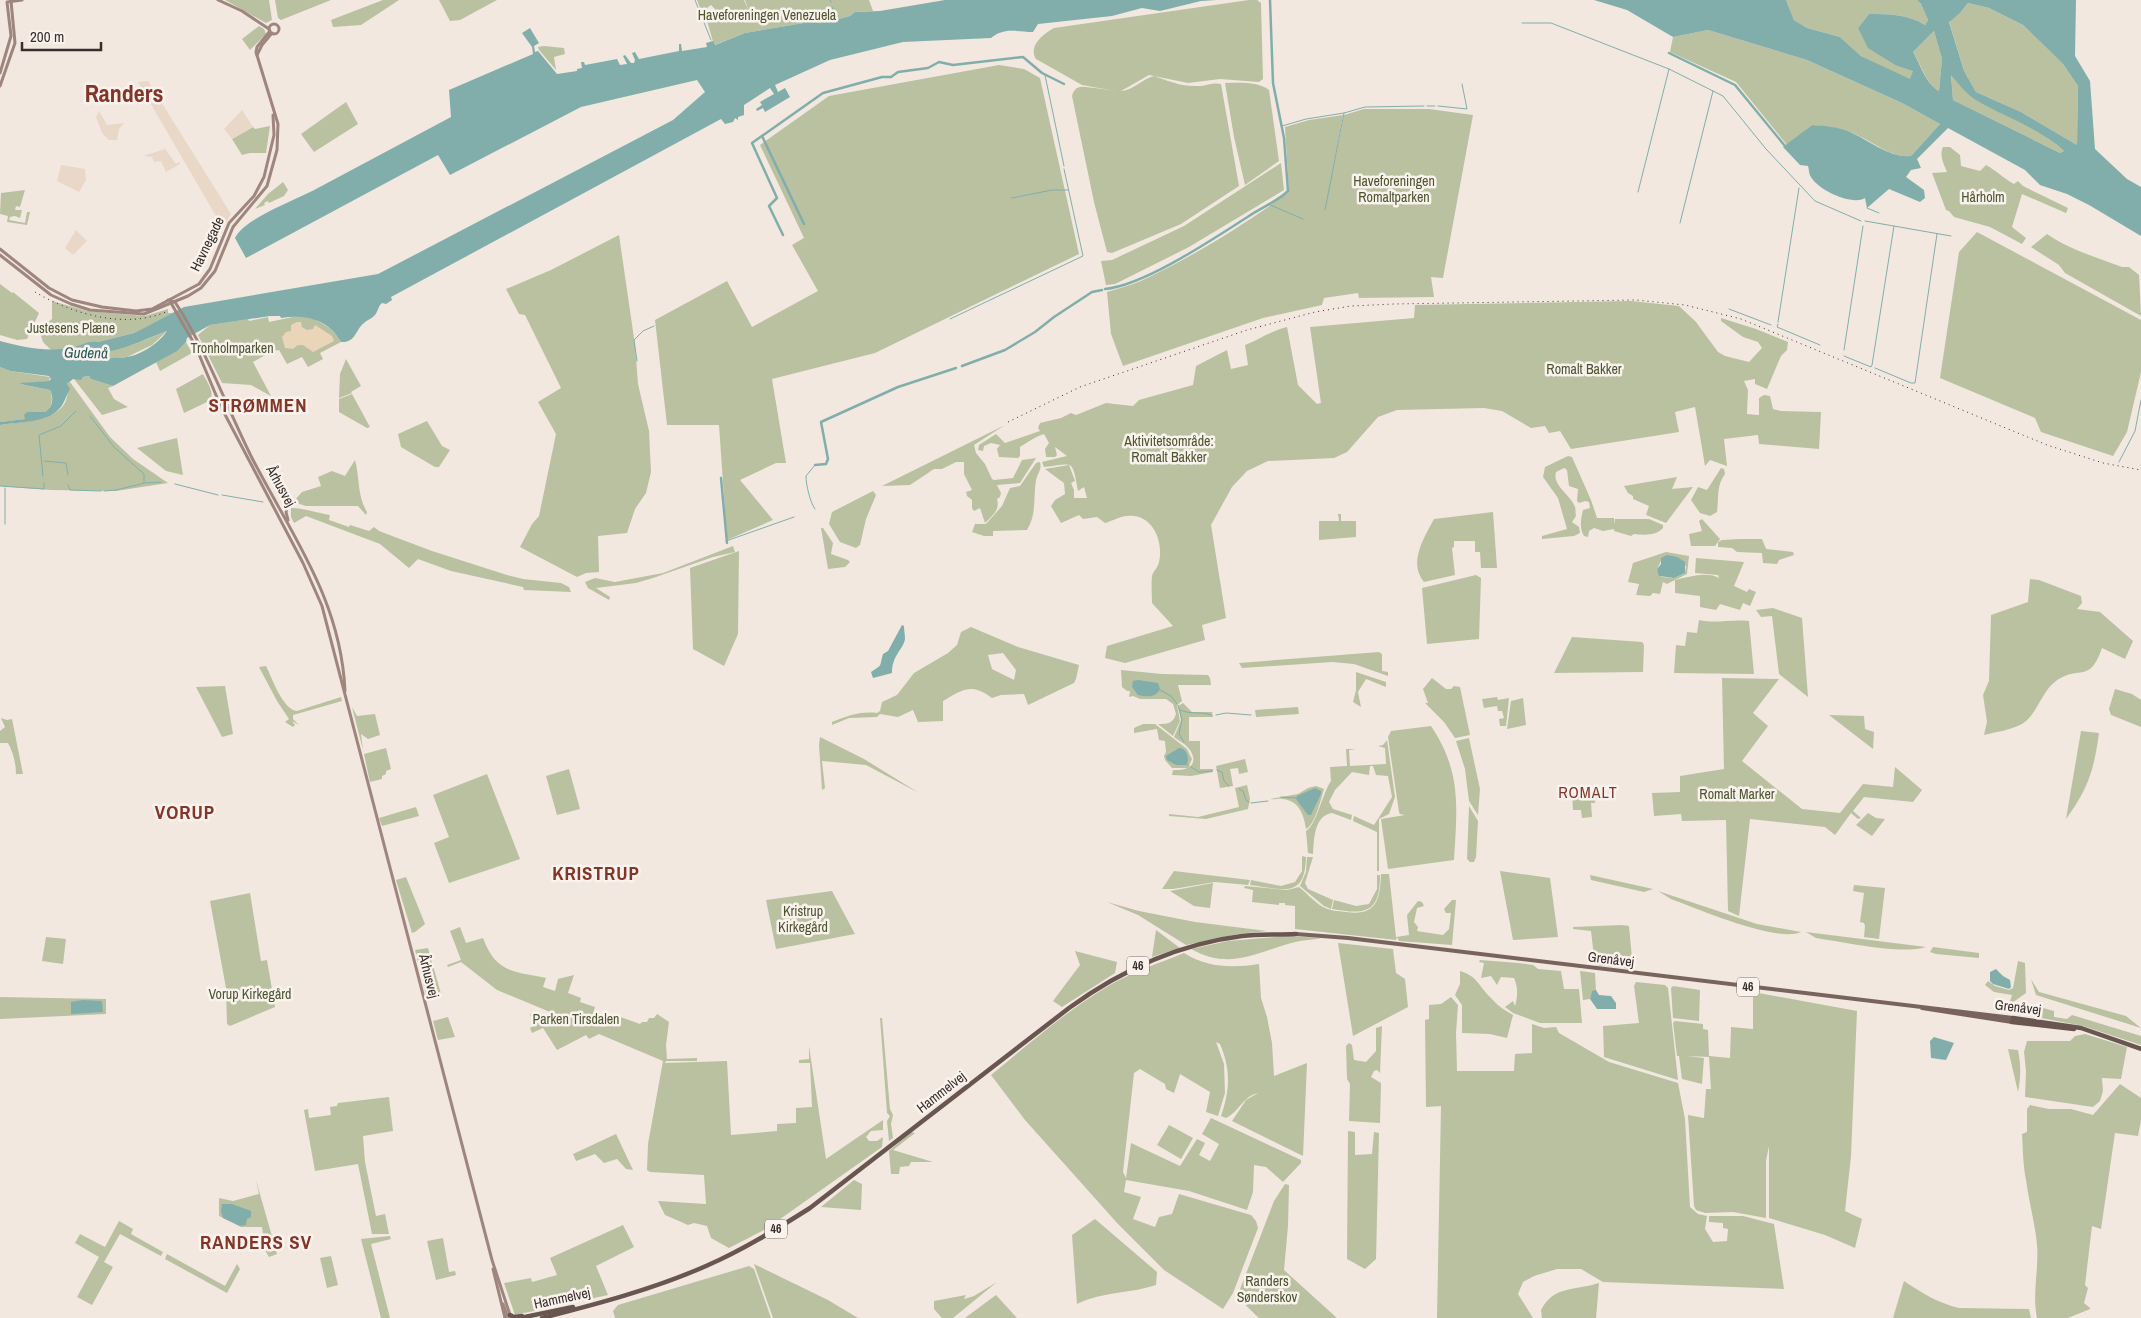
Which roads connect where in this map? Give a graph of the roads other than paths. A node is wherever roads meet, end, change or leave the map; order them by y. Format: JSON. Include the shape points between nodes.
{"nodes":[{"id":1,"x":22,"y":0,"type":"edge"},
{"id":2,"x":218,"y":0,"type":"edge"},
{"id":3,"x":9,"y":2,"type":"edge"},
{"id":4,"x":0,"y":73,"type":"edge"},
{"id":5,"x":0,"y":86,"type":"edge"},
{"id":6,"x":270,"y":102,"type":"junction"},
{"id":7,"x":0,"y":249,"type":"edge"},
{"id":8,"x":0,"y":255,"type":"edge"},
{"id":9,"x":172,"y":302,"type":"junction"},
{"id":10,"x":288,"y":503,"type":"dead end"},
{"id":11,"x":293,"y":532,"type":"junction"},
{"id":12,"x":346,"y":697,"type":"junction"},
{"id":13,"x":1296,"y":934,"type":"joint"},
{"id":14,"x":2013,"y":1020,"type":"joint"},
{"id":15,"x":2141,"y":1049,"type":"edge"},
{"id":16,"x":492,"y":1260,"type":"junction"},
{"id":17,"x":609,"y":1299,"type":"junction"},
{"id":18,"x":558,"y":1310,"type":"junction"},
{"id":19,"x":509,"y":1317,"type":"edge"},
{"id":20,"x":520,"y":1318,"type":"edge"},
{"id":21,"x":528,"y":1318,"type":"edge"},
{"id":22,"x":542,"y":1318,"type":"edge"}],
"edges":[{"from":1,"to":3,"type":"main road"},
{"from":2,"to":6,"type":"main road","via":[[270,30],[256,56]]},
{"from":3,"to":4,"type":"main road","via":[[11,36]]},
{"from":3,"to":5,"type":"main road","via":[[15,43]]},
{"from":6,"to":9,"type":"main road","name":"Havnegade","via":[[274,130],[260,188],[229,223],[210,269],[199,284]]},
{"from":6,"to":9,"type":"main road","name":"Havnegade","via":[[278,128],[278,142],[266,186],[230,232],[215,271],[208,280],[195,293]]},
{"from":7,"to":9,"type":"main road","via":[[49,288],[85,304],[143,311]]},
{"from":8,"to":9,"type":"main road","via":[[46,292],[77,306],[138,315]]},
{"from":9,"to":11,"type":"main road","name":"Århusvej","via":[[180,309],[194,334],[253,459]]},
{"from":9,"to":12,"type":"main road","name":"Århusvej","via":[[243,451],[315,587]]},
{"from":10,"to":11,"type":"main road","via":[[286,512]]},
{"from":11,"to":12,"type":"main road","name":"Århusvej","via":[[310,561],[329,610],[340,651]]},
{"from":12,"to":16,"type":"main road","name":"Århusvej"},
{"from":13,"to":14,"type":"main road","name":"Grenåvej","number":"46"},
{"from":13,"to":17,"type":"highway","name":"Hammelvej","number":"46","via":[[1241,936],[1190,947],[1110,980],[1069,1008],[810,1208],[708,1265]]},
{"from":14,"to":15,"type":"highway","name":"Grenåvej","number":"46","via":[[2110,1036]]},
{"from":16,"to":19,"type":"main road","name":"Århusvej"},
{"from":16,"to":19,"type":"main road","name":"Århusvej","via":[[497,1287]]},
{"from":17,"to":18,"type":"highway","name":"Hammelvej","number":"46"},
{"from":17,"to":22,"type":"highway","name":"Hammelvej","number":"46"},
{"from":18,"to":19,"type":"highway"},
{"from":18,"to":20,"type":"highway","name":"Hammelvej","number":"46"},
{"from":18,"to":21,"type":"highway"}]}
